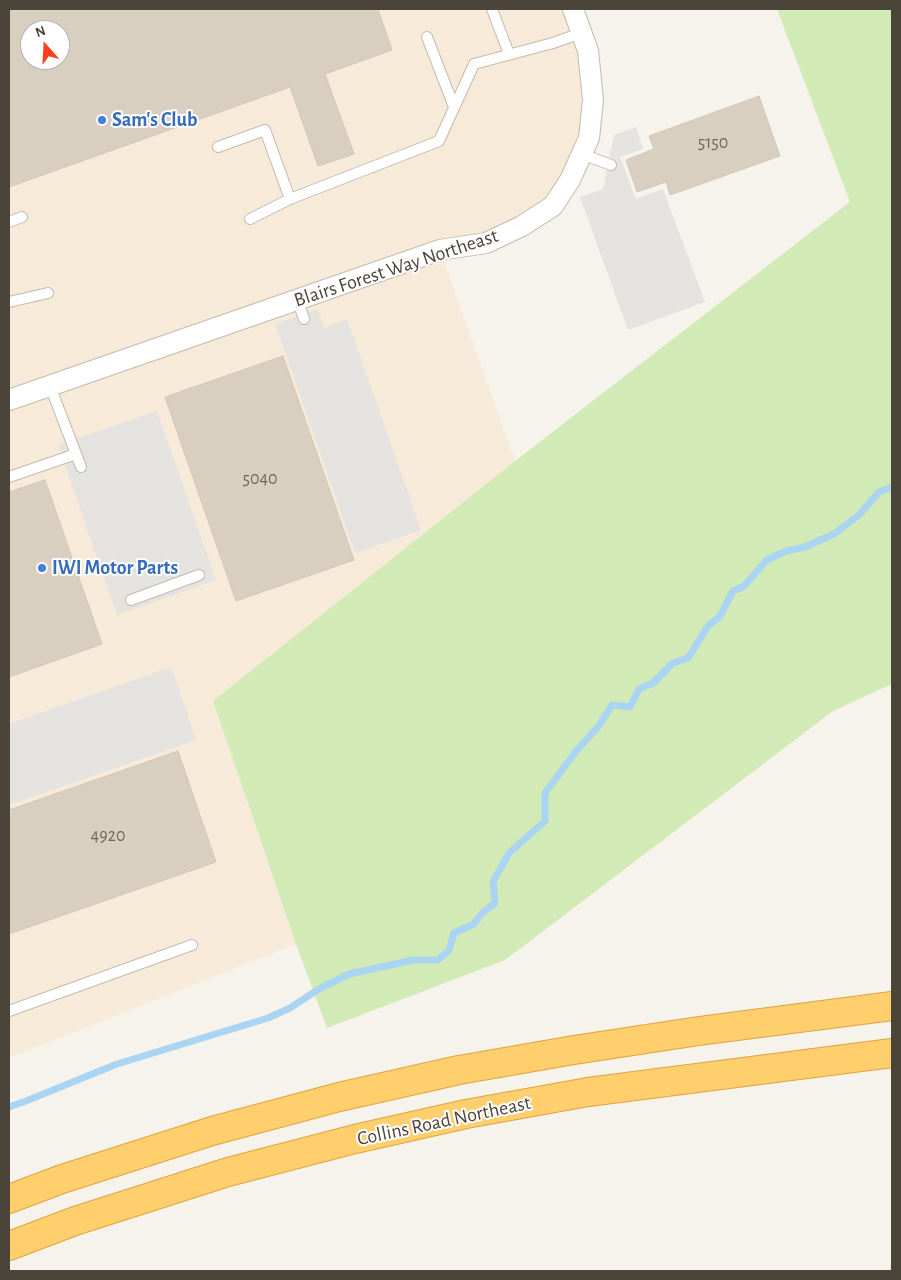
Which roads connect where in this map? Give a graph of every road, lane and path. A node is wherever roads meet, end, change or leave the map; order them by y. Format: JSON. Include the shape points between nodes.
{"nodes":[{"id":1,"x":492,"y":9,"type":"edge"},
{"id":2,"x":573,"y":9,"type":"edge"},
{"id":3,"x":581,"y":33,"type":"junction"},
{"id":4,"x":427,"y":37,"type":"dead end"},
{"id":5,"x":509,"y":54,"type":"junction"},
{"id":6,"x":454,"y":107,"type":"junction"},
{"id":7,"x":218,"y":147,"type":"dead end"},
{"id":8,"x":582,"y":154,"type":"junction"},
{"id":9,"x":611,"y":165,"type":"dead end"},
{"id":10,"x":290,"y":199,"type":"junction"},
{"id":11,"x":22,"y":217,"type":"dead end"},
{"id":12,"x":250,"y":219,"type":"dead end"},
{"id":13,"x":9,"y":222,"type":"edge"},
{"id":14,"x":48,"y":293,"type":"dead end"},
{"id":15,"x":297,"y":299,"type":"junction"},
{"id":16,"x":9,"y":302,"type":"edge"},
{"id":17,"x":304,"y":319,"type":"dead end"},
{"id":18,"x":50,"y":386,"type":"junction"},
{"id":19,"x":9,"y":400,"type":"edge"},
{"id":20,"x":76,"y":454,"type":"junction"},
{"id":21,"x":81,"y":467,"type":"dead end"},
{"id":22,"x":9,"y":477,"type":"edge"},
{"id":23,"x":199,"y":575,"type":"dead end"},
{"id":24,"x":131,"y":600,"type":"dead end"},
{"id":25,"x":192,"y":945,"type":"dead end"},
{"id":26,"x":892,"y":992,"type":"edge"},
{"id":27,"x":892,"y":1006,"type":"edge"},
{"id":28,"x":9,"y":1011,"type":"edge"},
{"id":29,"x":699,"y":1031,"type":"junction"},
{"id":30,"x":892,"y":1055,"type":"edge"},
{"id":31,"x":9,"y":1199,"type":"edge"},
{"id":32,"x":9,"y":1246,"type":"edge"}],
"edges":[{"from":1,"to":5,"type":"lane"},
{"from":2,"to":3,"type":"street","name":"Blairs Forest Way Northeast"},
{"from":3,"to":5,"type":"lane"},
{"from":3,"to":8,"type":"street","name":"Blairs Forest Way Northeast","via":[[588,51],[593,100],[589,138]]},
{"from":4,"to":6,"type":"lane"},
{"from":5,"to":6,"type":"lane","via":[[474,64]]},
{"from":6,"to":10,"type":"lane","via":[[440,141]]},
{"from":7,"to":10,"type":"lane","via":[[265,130]]},
{"from":8,"to":9,"type":"lane"},
{"from":8,"to":15,"type":"street","name":"Blairs Forest Way Northeast","via":[[553,206],[522,226],[486,243],[440,250]]},
{"from":10,"to":12,"type":"lane"},
{"from":11,"to":13,"type":"lane"},
{"from":14,"to":16,"type":"lane"},
{"from":15,"to":17,"type":"lane"},
{"from":15,"to":18,"type":"street","name":"Blairs Forest Way Northeast"},
{"from":18,"to":19,"type":"street","name":"Blairs Forest Way Northeast"},
{"from":18,"to":20,"type":"lane"},
{"from":20,"to":21,"type":"lane"},
{"from":20,"to":22,"type":"lane"},
{"from":23,"to":24,"type":"lane"},
{"from":25,"to":28,"type":"lane"},
{"from":26,"to":29,"type":"highway"},
{"from":27,"to":29,"type":"highway"},
{"from":29,"to":31,"type":"highway","via":[[459,1070],[338,1097],[212,1131]]},
{"from":30,"to":32,"type":"highway","name":"Collins Road Northeast","via":[[588,1092],[466,1114],[228,1172],[75,1221]]}]}
